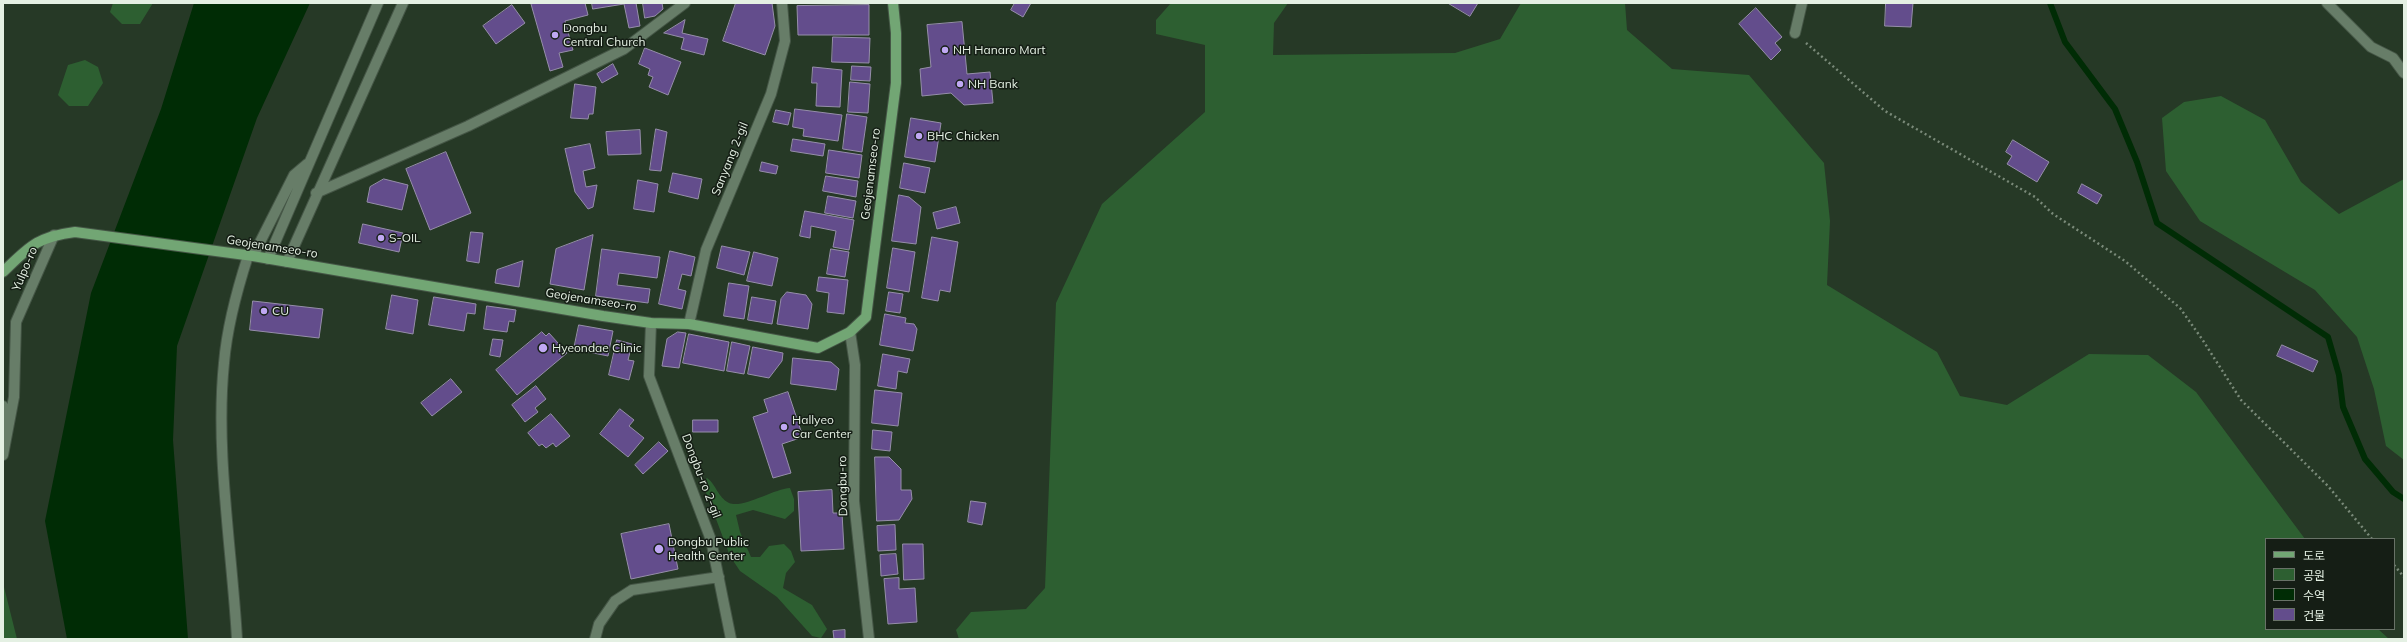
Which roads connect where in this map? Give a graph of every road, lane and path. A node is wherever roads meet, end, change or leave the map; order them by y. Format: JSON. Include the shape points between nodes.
{"nodes":[{"id":1,"x":378,"y":3,"type":"edge"},
{"id":2,"x":403,"y":3,"type":"edge"},
{"id":3,"x":685,"y":3,"type":"edge"},
{"id":4,"x":782,"y":3,"type":"edge"},
{"id":5,"x":895,"y":3,"type":"edge"},
{"id":6,"x":1802,"y":3,"type":"edge"},
{"id":7,"x":2327,"y":3,"type":"edge"},
{"id":8,"x":1795,"y":33,"type":"joint"},
{"id":9,"x":2404,"y":73,"type":"edge"},
{"id":10,"x":308,"y":163,"type":"junction"},
{"id":11,"x":316,"y":193,"type":"junction"},
{"id":12,"x":54,"y":235,"type":"junction"},
{"id":13,"x":250,"y":256,"type":"junction"},
{"id":14,"x":268,"y":259,"type":"junction"},
{"id":15,"x":287,"y":262,"type":"junction"},
{"id":16,"x":3,"y":272,"type":"edge"},
{"id":17,"x":651,"y":323,"type":"junction"},
{"id":18,"x":689,"y":324,"type":"junction"},
{"id":19,"x":850,"y":332,"type":"junction"},
{"id":20,"x":3,"y":406,"type":"edge"},
{"id":21,"x":9,"y":427,"type":"junction"},
{"id":22,"x":3,"y":454,"type":"edge"},
{"id":23,"x":2371,"y":538,"type":"edge"},
{"id":24,"x":2395,"y":566,"type":"edge"},
{"id":25,"x":719,"y":577,"type":"junction"},
{"id":26,"x":2404,"y":577,"type":"edge"},
{"id":27,"x":237,"y":639,"type":"edge"},
{"id":28,"x":595,"y":639,"type":"edge"},
{"id":29,"x":731,"y":639,"type":"edge"},
{"id":30,"x":868,"y":639,"type":"edge"}],
"edges":[{"from":1,"to":10,"type":"street"},
{"from":2,"to":11,"type":"street"},
{"from":3,"to":11,"type":"street","via":[[624,49],[468,126]]},
{"from":4,"to":18,"type":"street","name":"Sanyang 2-gil","via":[[785,40],[771,94],[706,250]]},
{"from":5,"to":19,"type":"main road","name":"Geojenamseo-ro","via":[[896,83],[866,317]]},
{"from":6,"to":8,"type":"street"},
{"from":7,"to":9,"type":"street","via":[[2371,47],[2393,58]]},
{"from":8,"to":23,"type":"path","via":[[1885,111],[2035,197],[2053,214],[2125,261],[2180,308],[2241,400],[2328,486]]},
{"from":10,"to":13,"type":"street","via":[[294,175]]},
{"from":10,"to":14,"type":"street"},
{"from":11,"to":15,"type":"street"},
{"from":12,"to":13,"type":"main road","name":"Geojenamseo-ro","via":[[75,232]]},
{"from":12,"to":16,"type":"main road","name":"Geojenamseo-ro","via":[[31,244]]},
{"from":12,"to":21,"type":"street","name":"Yulpo-ro","via":[[16,322],[14,396]]},
{"from":13,"to":14,"type":"main road","name":"Geojenamseo-ro"},
{"from":13,"to":27,"type":"street","via":[[240,280],[224,362],[221,415]]},
{"from":14,"to":15,"type":"main road","name":"Geojenamseo-ro"},
{"from":15,"to":17,"type":"main road","name":"Geojenamseo-ro"},
{"from":17,"to":18,"type":"main road","name":"Geojenamseo-ro"},
{"from":17,"to":25,"type":"street","name":"Dongbu-ro 2-gil","via":[[649,376],[711,540]]},
{"from":18,"to":19,"type":"main road","name":"Geojenamseo-ro","via":[[818,348]]},
{"from":19,"to":30,"type":"street","name":"Dongbu-ro","via":[[855,365],[854,501]]},
{"from":20,"to":21,"type":"street"},
{"from":21,"to":22,"type":"street","name":"Yulpo-ro"},
{"from":24,"to":26,"type":"path"},
{"from":25,"to":28,"type":"street","via":[[632,590],[615,601],[599,624]]},
{"from":25,"to":29,"type":"street","name":"Dongbu-ro 2-gil"}]}
